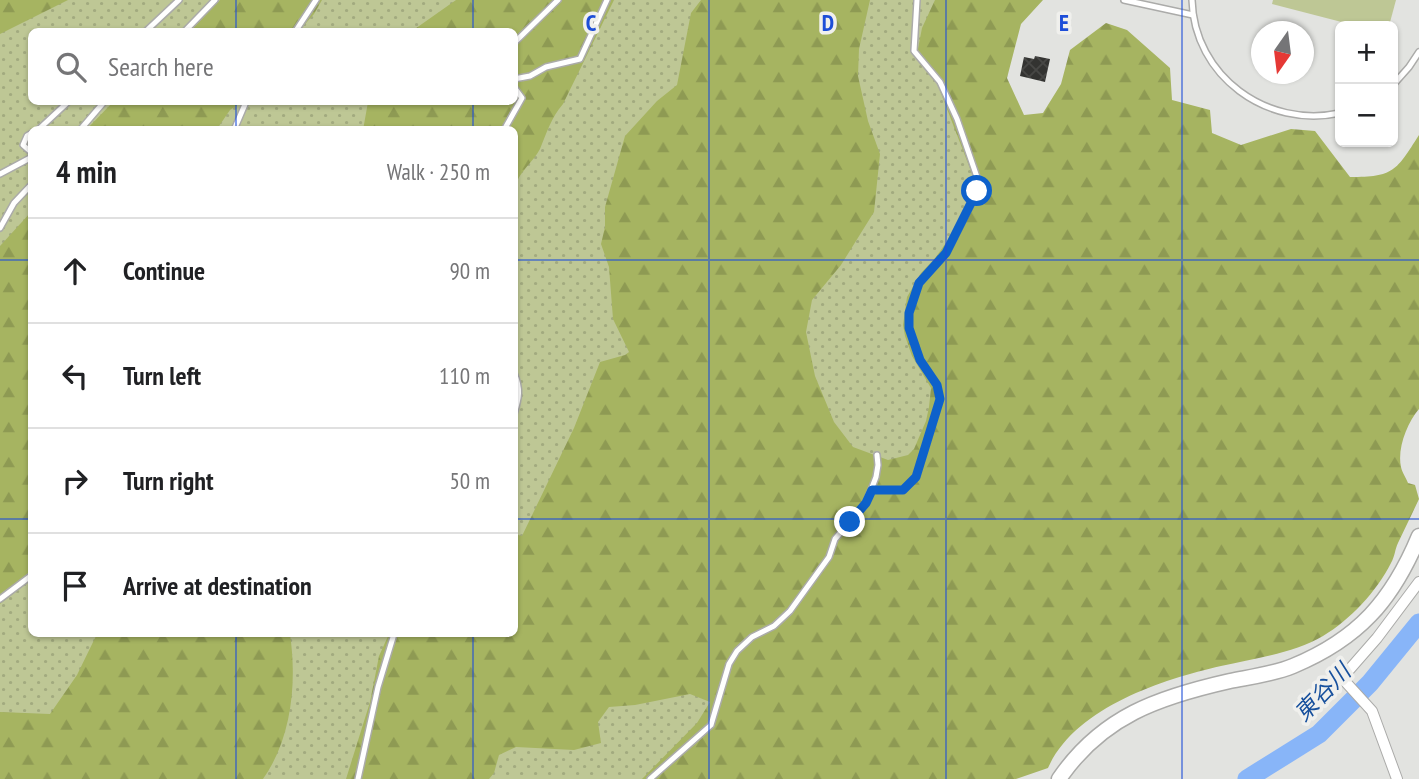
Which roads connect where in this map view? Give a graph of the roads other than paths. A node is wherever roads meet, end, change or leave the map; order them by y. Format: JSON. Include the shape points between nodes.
{"nodes":[{"id":1,"x":179,"y":0,"type":"edge"},
{"id":2,"x":215,"y":0,"type":"edge"},
{"id":3,"x":317,"y":0,"type":"edge"},
{"id":4,"x":558,"y":0,"type":"edge"},
{"id":5,"x":607,"y":0,"type":"edge"},
{"id":6,"x":916,"y":0,"type":"edge"},
{"id":7,"x":1124,"y":0,"type":"edge"},
{"id":8,"x":1192,"y":0,"type":"edge"},
{"id":9,"x":1193,"y":15,"type":"junction"},
{"id":10,"x":149,"y":28,"type":"edge"},
{"id":11,"x":188,"y":28,"type":"edge"},
{"id":12,"x":298,"y":28,"type":"edge"},
{"id":13,"x":518,"y":39,"type":"edge"},
{"id":14,"x":1419,"y":52,"type":"edge"},
{"id":15,"x":518,"y":78,"type":"edge"},
{"id":16,"x":1394,"y":84,"type":"edge"},
{"id":17,"x":518,"y":91,"type":"edge"},
{"id":18,"x":65,"y":105,"type":"edge"},
{"id":19,"x":101,"y":105,"type":"edge"},
{"id":20,"x":245,"y":105,"type":"edge"},
{"id":21,"x":1335,"y":114,"type":"edge"},
{"id":22,"x":42,"y":126,"type":"edge"},
{"id":23,"x":83,"y":126,"type":"edge"},
{"id":24,"x":236,"y":126,"type":"edge"},
{"id":25,"x":506,"y":126,"type":"edge"},
{"id":26,"x":28,"y":135,"type":"edge"},
{"id":27,"x":28,"y":151,"type":"edge"},
{"id":28,"x":28,"y":157,"type":"edge"},
{"id":29,"x":0,"y":174,"type":"edge"},
{"id":30,"x":28,"y":188,"type":"edge"},
{"id":31,"x":0,"y":228,"type":"edge"},
{"id":32,"x":518,"y":381,"type":"edge"},
{"id":33,"x":518,"y":404,"type":"edge"},
{"id":34,"x":877,"y":455,"type":"dead end"},
{"id":35,"x":872,"y":490,"type":"junction"},
{"id":36,"x":1419,"y":537,"type":"edge"},
{"id":37,"x":28,"y":578,"type":"edge"},
{"id":38,"x":1419,"y":582,"type":"edge"},
{"id":39,"x":0,"y":599,"type":"edge"},
{"id":40,"x":393,"y":637,"type":"edge"},
{"id":41,"x":358,"y":779,"type":"edge"},
{"id":42,"x":650,"y":779,"type":"edge"},
{"id":43,"x":1059,"y":779,"type":"edge"},
{"id":44,"x":1397,"y":779,"type":"edge"}],
"edges":[{"from":1,"to":10,"type":"lane"},
{"from":2,"to":11,"type":"lane"},
{"from":3,"to":12,"type":"lane"},
{"from":4,"to":13,"type":"lane"},
{"from":5,"to":15,"type":"lane","via":[[580,59]]},
{"from":6,"to":35,"type":"lane","via":[[914,51],[940,82],[957,119],[977,177],[977,191],[946,253],[919,283],[909,313],[920,360],[937,385],[940,399],[916,477],[903,490]]},
{"from":7,"to":9,"type":"lane"},
{"from":8,"to":9,"type":"lane"},
{"from":9,"to":21,"type":"lane","via":[[1206,53],[1242,94],[1286,113]]},
{"from":14,"to":16,"type":"lane"},
{"from":17,"to":25,"type":"lane","via":[[523,98]]},
{"from":18,"to":22,"type":"lane"},
{"from":19,"to":23,"type":"lane"},
{"from":20,"to":24,"type":"lane"},
{"from":26,"to":27,"type":"lane","via":[[23,145]]},
{"from":28,"to":29,"type":"lane"},
{"from":30,"to":31,"type":"lane"},
{"from":32,"to":33,"type":"lane"},
{"from":34,"to":35,"type":"lane"},
{"from":35,"to":42,"type":"lane","via":[[790,611],[737,651],[711,725]]},
{"from":36,"to":43,"type":"street","via":[[1386,599],[1332,647],[1290,667],[1181,692],[1144,706],[1100,733]]},
{"from":37,"to":39,"type":"lane"},
{"from":38,"to":44,"type":"street","via":[[1342,678],[1369,707]]},
{"from":40,"to":41,"type":"lane"}]}
